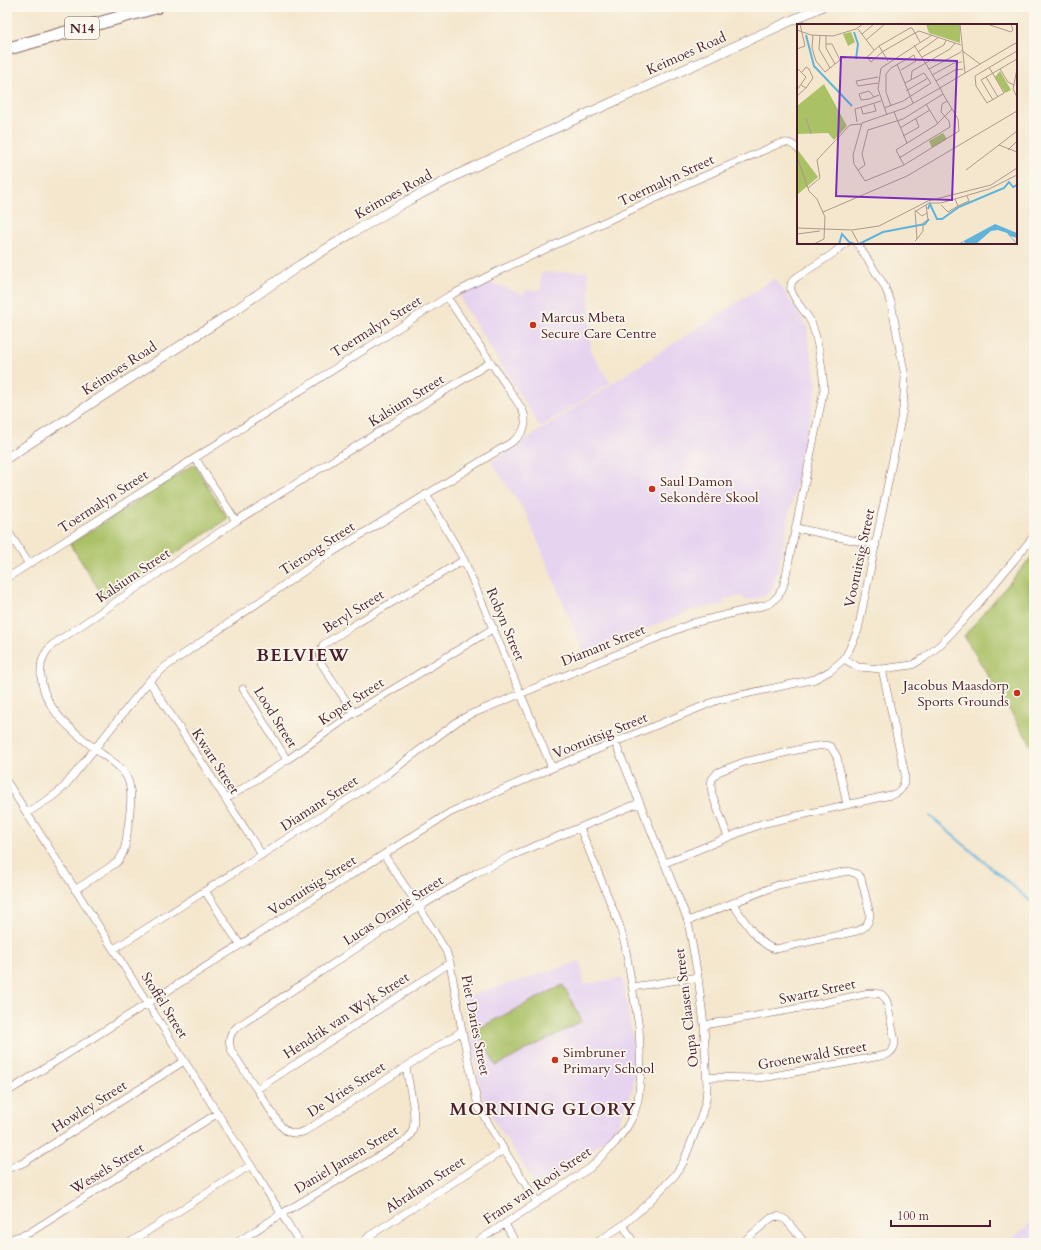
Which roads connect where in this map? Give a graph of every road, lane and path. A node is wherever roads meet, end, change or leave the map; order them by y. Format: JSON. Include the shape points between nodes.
{"nodes":[{"id":1,"x":157,"y":7,"type":"edge"},
{"id":2,"x":821,"y":7,"type":"edge"},
{"id":3,"x":7,"y":49,"type":"edge"},
{"id":4,"x":797,"y":148,"type":"edge"},
{"id":5,"x":845,"y":244,"type":"edge"},
{"id":6,"x":858,"y":244,"type":"edge"},
{"id":7,"x":447,"y":297,"type":"junction"},
{"id":8,"x":491,"y":362,"type":"junction"},
{"id":9,"x":7,"y":458,"type":"edge"},
{"id":10,"x":195,"y":458,"type":"junction"},
{"id":11,"x":426,"y":494,"type":"junction"},
{"id":12,"x":236,"y":521,"type":"junction"},
{"id":13,"x":796,"y":528,"type":"junction"},
{"id":14,"x":7,"y":530,"type":"edge"},
{"id":15,"x":1034,"y":536,"type":"edge"},
{"id":16,"x":876,"y":544,"type":"junction"},
{"id":17,"x":464,"y":560,"type":"junction"},
{"id":18,"x":29,"y":564,"type":"junction"},
{"id":19,"x":7,"y":578,"type":"edge"},
{"id":20,"x":494,"y":628,"type":"junction"},
{"id":21,"x":844,"y":659,"type":"junction"},
{"id":22,"x":882,"y":669,"type":"junction"},
{"id":23,"x":149,"y":681,"type":"junction"},
{"id":24,"x":243,"y":688,"type":"dead end"},
{"id":25,"x":521,"y":693,"type":"junction"},
{"id":26,"x":354,"y":713,"type":"junction"},
{"id":27,"x":615,"y":742,"type":"junction"},
{"id":28,"x":95,"y":748,"type":"junction"},
{"id":29,"x":287,"y":760,"type":"junction"},
{"id":30,"x":552,"y":768,"type":"junction"},
{"id":31,"x":7,"y":782,"type":"edge"},
{"id":32,"x":226,"y":799,"type":"junction"},
{"id":33,"x":639,"y":803,"type":"junction"},
{"id":34,"x":847,"y":805,"type":"junction"},
{"id":35,"x":27,"y":813,"type":"junction"},
{"id":36,"x":580,"y":828,"type":"junction"},
{"id":37,"x":728,"y":837,"type":"junction"},
{"id":38,"x":262,"y":855,"type":"junction"},
{"id":39,"x":384,"y":855,"type":"junction"},
{"id":40,"x":665,"y":863,"type":"junction"},
{"id":41,"x":75,"y":890,"type":"junction"},
{"id":42,"x":205,"y":891,"type":"junction"},
{"id":43,"x":732,"y":903,"type":"junction"},
{"id":44,"x":419,"y":907,"type":"junction"},
{"id":45,"x":688,"y":921,"type":"junction"},
{"id":46,"x":240,"y":946,"type":"junction"},
{"id":47,"x":114,"y":949,"type":"junction"},
{"id":48,"x":450,"y":963,"type":"junction"},
{"id":49,"x":698,"y":977,"type":"junction"},
{"id":50,"x":632,"y":987,"type":"junction"},
{"id":51,"x":148,"y":1004,"type":"junction"},
{"id":52,"x":704,"y":1025,"type":"junction"},
{"id":53,"x":462,"y":1031,"type":"junction"},
{"id":54,"x":895,"y":1046,"type":"joint"},
{"id":55,"x":184,"y":1061,"type":"junction"},
{"id":56,"x":406,"y":1067,"type":"junction"},
{"id":57,"x":707,"y":1077,"type":"junction"},
{"id":58,"x":257,"y":1089,"type":"junction"},
{"id":59,"x":7,"y":1092,"type":"edge"},
{"id":60,"x":218,"y":1113,"type":"junction"},
{"id":61,"x":504,"y":1150,"type":"junction"},
{"id":62,"x":251,"y":1165,"type":"junction"},
{"id":63,"x":7,"y":1169,"type":"edge"},
{"id":64,"x":537,"y":1202,"type":"junction"},
{"id":65,"x":281,"y":1214,"type":"junction"},
{"id":66,"x":505,"y":1224,"type":"junction"},
{"id":67,"x":623,"y":1225,"type":"junction"},
{"id":68,"x":7,"y":1240,"type":"edge"},
{"id":69,"x":129,"y":1243,"type":"edge"},
{"id":70,"x":236,"y":1243,"type":"edge"},
{"id":71,"x":300,"y":1243,"type":"edge"},
{"id":72,"x":363,"y":1243,"type":"edge"},
{"id":73,"x":475,"y":1243,"type":"edge"},
{"id":74,"x":516,"y":1243,"type":"edge"},
{"id":75,"x":596,"y":1243,"type":"edge"},
{"id":76,"x":634,"y":1243,"type":"edge"},
{"id":77,"x":742,"y":1243,"type":"edge"},
{"id":78,"x":805,"y":1243,"type":"edge"}],
"edges":[{"from":1,"to":3,"type":"highway","number":"N14"},
{"from":2,"to":9,"type":"street","name":"Keimoes Road","via":[[545,133],[409,200],[300,265],[231,313]]},
{"from":4,"to":7,"type":"street","name":"Toermalyn Street","via":[[783,142],[692,181]]},
{"from":5,"to":13,"type":"street","name":"Diamant Street","via":[[797,277],[791,285],[792,293],[812,327],[824,389]]},
{"from":6,"to":16,"type":"street","name":"Vooruitsig Street","via":[[889,296],[905,377],[903,409]]},
{"from":7,"to":8,"type":"street","name":"Tieroog Street"},
{"from":7,"to":10,"type":"street","name":"Toermalyn Street"},
{"from":8,"to":11,"type":"street","name":"Tieroog Street","via":[[522,409],[526,422],[524,430],[512,442]]},
{"from":8,"to":12,"type":"street","name":"Kalsium Street"},
{"from":10,"to":12,"type":"street"},
{"from":10,"to":18,"type":"street","name":"Toermalyn Street"},
{"from":11,"to":17,"type":"street","name":"Robyn Street"},
{"from":11,"to":23,"type":"street","name":"Tieroog Street","via":[[288,581],[165,667]]},
{"from":12,"to":28,"type":"street","name":"Kalsium Street","via":[[52,645],[44,653],[40,670],[41,682],[52,708],[65,724]]},
{"from":13,"to":16,"type":"street"},
{"from":13,"to":25,"type":"street","name":"Diamant Street","via":[[783,587],[772,602],[762,607],[693,623]]},
{"from":14,"to":18,"type":"street"},
{"from":15,"to":22,"type":"street","via":[[978,604],[929,655],[915,664]]},
{"from":16,"to":21,"type":"street","name":"Vooruitsig Street","via":[[858,630]]},
{"from":17,"to":20,"type":"street","name":"Robyn Street"},
{"from":17,"to":26,"type":"street","name":"Beryl Street","via":[[323,645],[321,662]]},
{"from":18,"to":19,"type":"street","name":"Toermalyn Street"},
{"from":20,"to":25,"type":"street","name":"Robyn Street"},
{"from":20,"to":26,"type":"street","name":"Koper Street"},
{"from":21,"to":22,"type":"street","via":[[858,668]]},
{"from":21,"to":27,"type":"street","name":"Vooruitsig Street","via":[[815,679],[727,697]]},
{"from":22,"to":34,"type":"street","via":[[905,774],[904,785],[895,794]]},
{"from":23,"to":28,"type":"street","name":"Tieroog Street"},
{"from":23,"to":32,"type":"street","name":"Kwart Street"},
{"from":24,"to":29,"type":"street","name":"Lood Street"},
{"from":25,"to":30,"type":"street","name":"Robyn Street"},
{"from":25,"to":38,"type":"street","name":"Diamant Street","via":[[458,721],[388,774]]},
{"from":26,"to":29,"type":"street","name":"Koper Street"},
{"from":27,"to":30,"type":"street","name":"Vooruitsig Street"},
{"from":27,"to":33,"type":"street","name":"Oupa Claasen Street"},
{"from":28,"to":35,"type":"street","name":"Tieroog Street","via":[[64,787]]},
{"from":28,"to":41,"type":"street","name":"Kalsium Street","via":[[116,764],[129,781],[126,839],[123,853],[116,864]]},
{"from":29,"to":32,"type":"street","name":"Koper Street"},
{"from":30,"to":39,"type":"street","name":"Vooruitsig Street","via":[[451,812]]},
{"from":31,"to":35,"type":"street","name":"Stoffel Street"},
{"from":32,"to":38,"type":"street","name":"Kwart Street"},
{"from":33,"to":36,"type":"street","name":"Lucas Oranje Street"},
{"from":33,"to":40,"type":"street","name":"Oupa Claasen Street"},
{"from":34,"to":37,"type":"street","via":[[762,824]]},
{"from":34,"to":37,"type":"street","via":[[837,757],[831,747],[810,747],[744,762],[718,772],[712,779],[712,794]]},
{"from":35,"to":41,"type":"street","name":"Stoffel Street"},
{"from":36,"to":44,"type":"street","name":"Lucas Oranje Street","via":[[485,868]]},
{"from":36,"to":50,"type":"street","name":"Frans van Rooi Street","via":[[621,930]]},
{"from":37,"to":40,"type":"street"},
{"from":38,"to":42,"type":"street","name":"Diamant Street"},
{"from":39,"to":44,"type":"street","name":"Piet Daries Street"},
{"from":39,"to":46,"type":"street","name":"Vooruitsig Street"},
{"from":40,"to":45,"type":"street","name":"Oupa Claasen Street"},
{"from":41,"to":47,"type":"street","name":"Stoffel Street"},
{"from":42,"to":46,"type":"street"},
{"from":42,"to":47,"type":"street","name":"Diamant Street"},
{"from":43,"to":43,"type":"street","via":[[778,885],[848,871],[861,878],[870,914],[864,928],[857,932],[776,949],[767,947],[756,936]]},
{"from":43,"to":45,"type":"street"},
{"from":44,"to":48,"type":"street","name":"Piet Daries Street","via":[[444,946]]},
{"from":44,"to":58,"type":"street","name":"Lucas Oranje Street","via":[[233,1030],[229,1046]]},
{"from":45,"to":49,"type":"street","name":"Oupa Claasen Street"},
{"from":46,"to":51,"type":"street","name":"Vooruitsig Street"},
{"from":47,"to":51,"type":"street","name":"Stoffel Street"},
{"from":48,"to":53,"type":"street","name":"Piet Daries Street"},
{"from":48,"to":58,"type":"street","name":"Hendrik van Wyk Street"},
{"from":49,"to":50,"type":"street"},
{"from":49,"to":52,"type":"street","name":"Oupa Claasen Street"},
{"from":50,"to":64,"type":"street","name":"Frans van Rooi Street","via":[[639,1027],[641,1073],[634,1114],[628,1127],[615,1143],[590,1168]]},
{"from":51,"to":55,"type":"street","name":"Stoffel Street"},
{"from":51,"to":59,"type":"street","name":"Vooruitsig Street"},
{"from":52,"to":54,"type":"street","name":"Swartz Street","via":[[877,993],[887,1002]]},
{"from":52,"to":57,"type":"street","name":"Oupa Claasen Street"},
{"from":53,"to":56,"type":"street","name":"De Vries Street"},
{"from":53,"to":61,"type":"street","name":"Piet Daries Street","via":[[479,1108]]},
{"from":54,"to":57,"type":"street","name":"Groenewald Street","via":[[886,1055],[768,1077]]},
{"from":55,"to":60,"type":"street","name":"Stoffel Street"},
{"from":55,"to":63,"type":"street","name":"Howley Street","via":[[23,1163]]},
{"from":56,"to":58,"type":"street","name":"De Vries Street","via":[[300,1134],[285,1131]]},
{"from":56,"to":65,"type":"street","name":"Daniel Jansen Street","via":[[414,1116],[411,1134],[405,1141]]},
{"from":57,"to":67,"type":"street","name":"Oupa Claasen Street","via":[[706,1100],[683,1163],[663,1188]]},
{"from":60,"to":62,"type":"street","name":"Stoffel Street"},
{"from":60,"to":68,"type":"street","name":"Wessels Street","via":[[29,1233]]},
{"from":61,"to":64,"type":"street","name":"Piet Daries Street"},
{"from":61,"to":72,"type":"street","name":"Abraham Street","via":[[369,1236]]},
{"from":62,"to":65,"type":"street","name":"Stoffel Street"},
{"from":62,"to":69,"type":"street"},
{"from":64,"to":66,"type":"street","name":"Frans van Rooi Street"},
{"from":65,"to":70,"type":"street","name":"Daniel Jansen Street"},
{"from":65,"to":71,"type":"street","name":"Stoffel Street"},
{"from":66,"to":73,"type":"street","name":"Frans van Rooi Street"},
{"from":66,"to":74,"type":"street"},
{"from":67,"to":75,"type":"street","name":"Oupa Claasen Street"},
{"from":67,"to":76,"type":"street"},
{"from":77,"to":78,"type":"street","via":[[777,1216],[786,1220]]}]}
